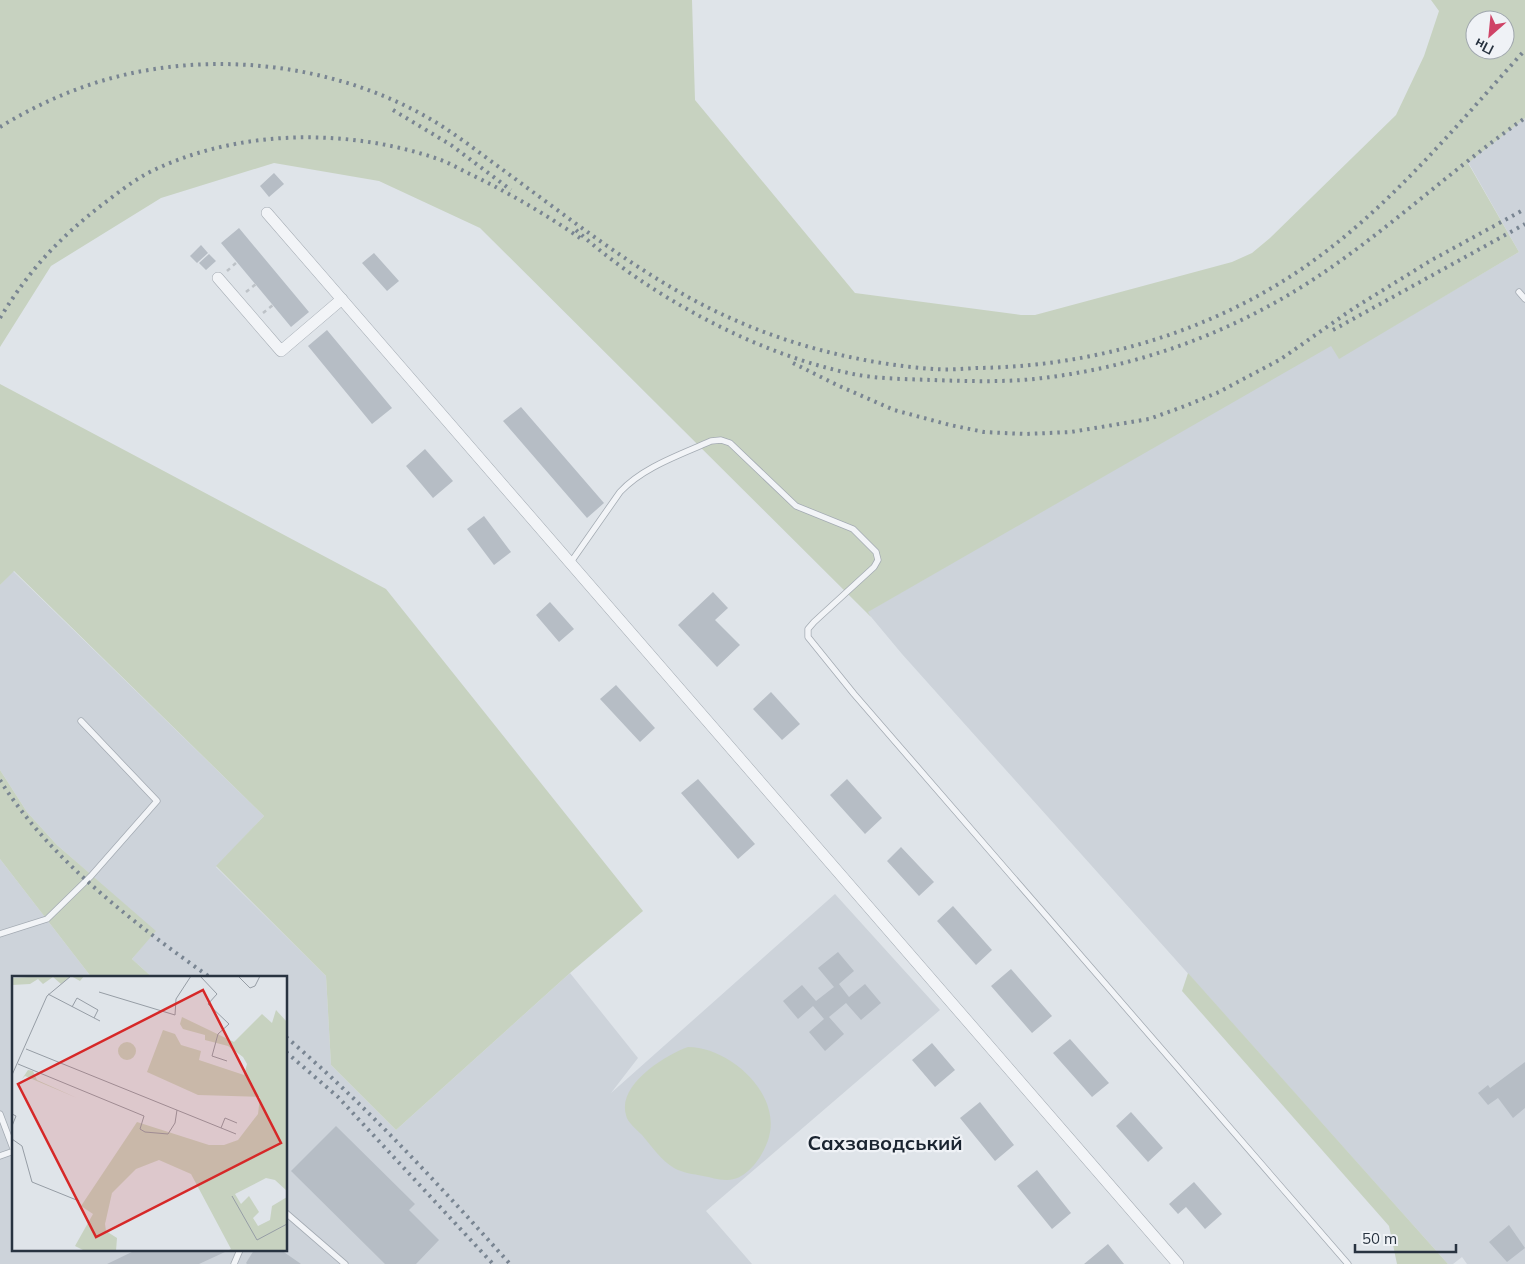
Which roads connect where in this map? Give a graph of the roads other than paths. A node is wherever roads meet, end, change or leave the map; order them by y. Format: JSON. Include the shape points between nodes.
{"nodes":[{"id":1,"x":267,"y":213,"type":"dead end"},
{"id":2,"x":218,"y":278,"type":"dead end"},
{"id":3,"x":1518,"y":292,"type":"dead end"},
{"id":4,"x":342,"y":299,"type":"junction"},
{"id":5,"x":1525,"y":299,"type":"edge"},
{"id":6,"x":571,"y":562,"type":"junction"},
{"id":7,"x":81,"y":722,"type":"dead end"},
{"id":8,"x":0,"y":934,"type":"edge"},
{"id":9,"x":0,"y":1114,"type":"edge"},
{"id":10,"x":12,"y":1146,"type":"edge"},
{"id":11,"x":12,"y":1152,"type":"edge"},
{"id":12,"x":0,"y":1156,"type":"edge"},
{"id":13,"x":288,"y":1215,"type":"edge"},
{"id":14,"x":239,"y":1252,"type":"edge"},
{"id":15,"x":234,"y":1264,"type":"edge"},
{"id":16,"x":345,"y":1264,"type":"edge"},
{"id":17,"x":1178,"y":1264,"type":"edge"},
{"id":18,"x":1348,"y":1264,"type":"edge"}],
"edges":[{"from":1,"to":4,"type":"street"},
{"from":2,"to":4,"type":"street","via":[[281,351]]},
{"from":3,"to":5,"type":"lane"},
{"from":4,"to":6,"type":"street"},
{"from":6,"to":17,"type":"street"},
{"from":6,"to":18,"type":"lane","via":[[629,482],[711,440],[730,443],[796,506],[853,529],[876,552],[878,560],[814,622],[808,629],[808,637]]},
{"from":7,"to":8,"type":"lane","via":[[157,801],[91,876],[47,919]]},
{"from":9,"to":10,"type":"lane"},
{"from":11,"to":12,"type":"lane"},
{"from":13,"to":16,"type":"lane"},
{"from":14,"to":15,"type":"lane"}]}
